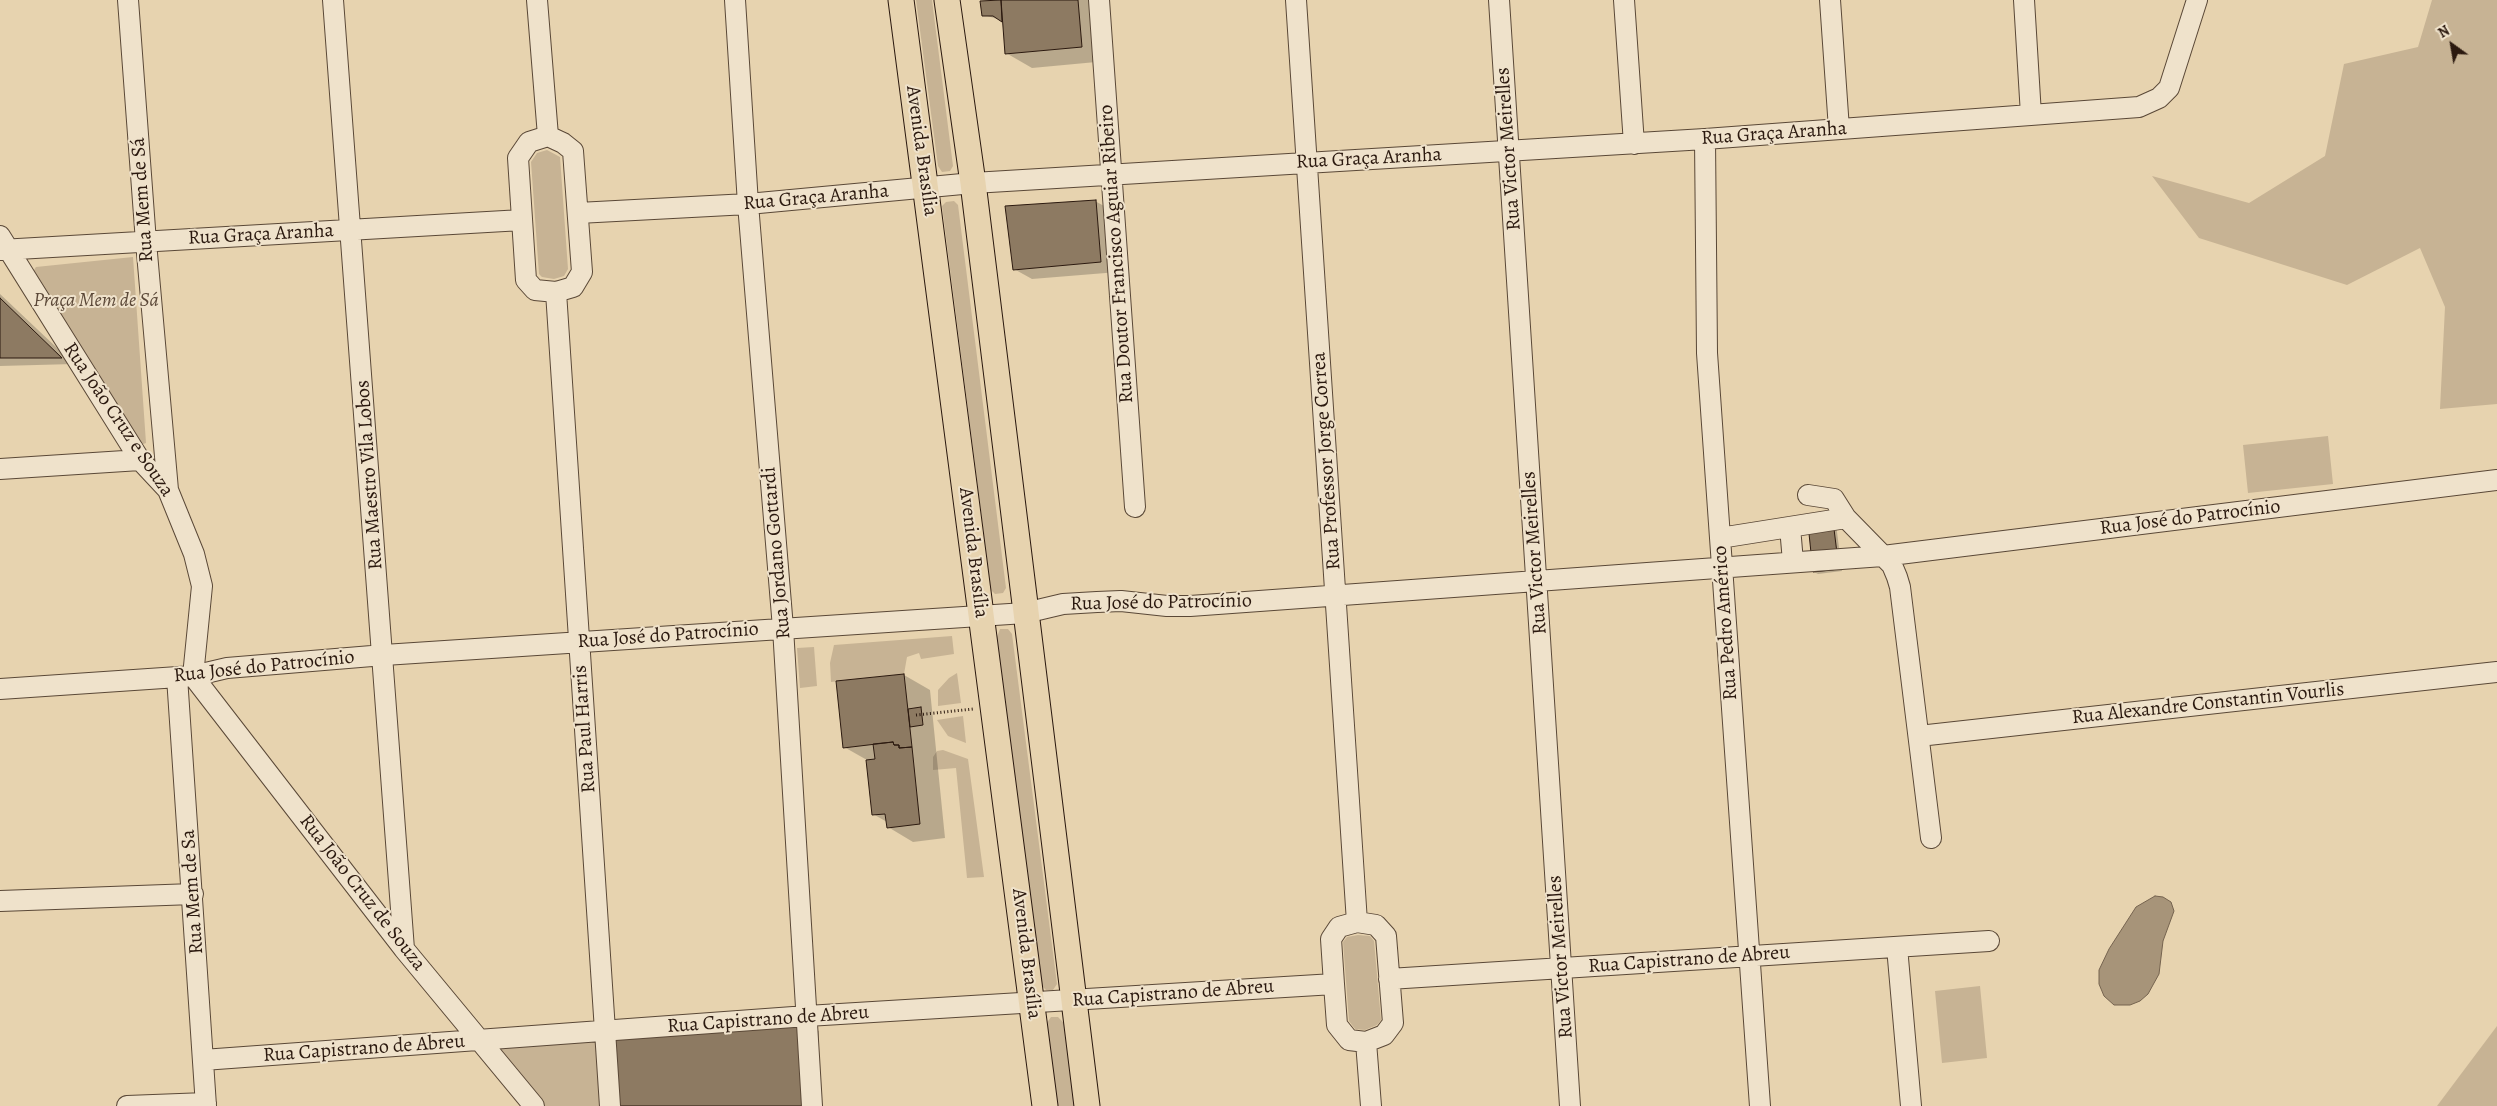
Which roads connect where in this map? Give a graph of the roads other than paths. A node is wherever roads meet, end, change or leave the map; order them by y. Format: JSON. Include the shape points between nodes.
{"nodes":[{"id":1,"x":128,"y":0,"type":"edge"},
{"id":2,"x":333,"y":0,"type":"edge"},
{"id":3,"x":537,"y":0,"type":"edge"},
{"id":4,"x":735,"y":0,"type":"edge"},
{"id":5,"x":901,"y":0,"type":"edge"},
{"id":6,"x":947,"y":0,"type":"edge"},
{"id":7,"x":1099,"y":0,"type":"edge"},
{"id":8,"x":1296,"y":0,"type":"edge"},
{"id":9,"x":1499,"y":0,"type":"edge"},
{"id":10,"x":1624,"y":0,"type":"edge"},
{"id":11,"x":1830,"y":0,"type":"edge"},
{"id":12,"x":2024,"y":0,"type":"edge"},
{"id":13,"x":2197,"y":0,"type":"edge"},
{"id":14,"x":2031,"y":115,"type":"junction"},
{"id":15,"x":1839,"y":129,"type":"junction"},
{"id":16,"x":548,"y":136,"type":"junction"},
{"id":17,"x":1705,"y":139,"type":"junction"},
{"id":18,"x":1634,"y":144,"type":"junction"},
{"id":19,"x":1509,"y":151,"type":"junction"},
{"id":20,"x":1307,"y":163,"type":"junction"},
{"id":21,"x":1111,"y":175,"type":"junction"},
{"id":22,"x":973,"y":183,"type":"junction"},
{"id":23,"x":926,"y":188,"type":"junction"},
{"id":24,"x":748,"y":204,"type":"junction"},
{"id":25,"x":578,"y":213,"type":"junction"},
{"id":26,"x":522,"y":220,"type":"junction"},
{"id":27,"x":350,"y":230,"type":"junction"},
{"id":28,"x":146,"y":242,"type":"junction"},
{"id":29,"x":3,"y":245,"type":"edge"},
{"id":30,"x":556,"y":292,"type":"junction"},
{"id":31,"x":140,"y":460,"type":"junction"},
{"id":32,"x":0,"y":469,"type":"edge"},
{"id":33,"x":2497,"y":480,"type":"edge"},
{"id":34,"x":168,"y":490,"type":"junction"},
{"id":35,"x":1808,"y":494,"type":"dead end"},
{"id":36,"x":1135,"y":507,"type":"dead end"},
{"id":37,"x":1846,"y":518,"type":"junction"},
{"id":38,"x":1790,"y":526,"type":"junction"},
{"id":39,"x":1720,"y":538,"type":"junction"},
{"id":40,"x":1883,"y":556,"type":"junction"},
{"id":41,"x":1793,"y":562,"type":"junction"},
{"id":42,"x":1722,"y":567,"type":"junction"},
{"id":43,"x":1536,"y":579,"type":"junction"},
{"id":44,"x":1336,"y":595,"type":"junction"},
{"id":45,"x":1025,"y":613,"type":"junction"},
{"id":46,"x":981,"y":616,"type":"junction"},
{"id":47,"x":783,"y":628,"type":"junction"},
{"id":48,"x":580,"y":641,"type":"junction"},
{"id":49,"x":384,"y":655,"type":"junction"},
{"id":50,"x":2497,"y":672,"type":"edge"},
{"id":51,"x":185,"y":677,"type":"junction"},
{"id":52,"x":0,"y":689,"type":"edge"},
{"id":53,"x":1919,"y":736,"type":"junction"},
{"id":54,"x":1931,"y":838,"type":"dead end"},
{"id":55,"x":193,"y":894,"type":"junction"},
{"id":56,"x":0,"y":900,"type":"edge"},
{"id":57,"x":1357,"y":922,"type":"junction"},
{"id":58,"x":1989,"y":941,"type":"dead end"},
{"id":59,"x":1897,"y":947,"type":"junction"},
{"id":60,"x":404,"y":949,"type":"junction"},
{"id":61,"x":1750,"y":956,"type":"junction"},
{"id":62,"x":1561,"y":968,"type":"junction"},
{"id":63,"x":1389,"y":979,"type":"junction"},
{"id":64,"x":1334,"y":984,"type":"junction"},
{"id":65,"x":1074,"y":1001,"type":"junction"},
{"id":66,"x":1033,"y":1003,"type":"junction"},
{"id":67,"x":807,"y":1016,"type":"junction"},
{"id":68,"x":605,"y":1031,"type":"junction"},
{"id":69,"x":480,"y":1041,"type":"junction"},
{"id":70,"x":1366,"y":1042,"type":"junction"},
{"id":71,"x":203,"y":1060,"type":"junction"},
{"id":72,"x":206,"y":1105,"type":"edge"},
{"id":73,"x":127,"y":1106,"type":"edge"},
{"id":74,"x":534,"y":1106,"type":"edge"},
{"id":75,"x":610,"y":1106,"type":"edge"},
{"id":76,"x":812,"y":1106,"type":"edge"},
{"id":77,"x":1045,"y":1106,"type":"edge"},
{"id":78,"x":1087,"y":1106,"type":"edge"},
{"id":79,"x":1371,"y":1106,"type":"edge"},
{"id":80,"x":1570,"y":1106,"type":"edge"},
{"id":81,"x":1760,"y":1106,"type":"edge"},
{"id":82,"x":1911,"y":1106,"type":"edge"}],
"edges":[{"from":1,"to":28,"type":"street","name":"Rua Mem de Sá"},
{"from":2,"to":27,"type":"street","name":"Rua Maestro Vila Lobos"},
{"from":3,"to":16,"type":"street"},
{"from":4,"to":24,"type":"street","name":"Rua Jordano Gottardi"},
{"from":5,"to":23,"type":"main road","name":"Avenida Brasília"},
{"from":6,"to":22,"type":"main road","name":"Avenida Brasília"},
{"from":7,"to":21,"type":"street","name":"Rua Doutor Francisco Aguiar Ribeiro"},
{"from":8,"to":20,"type":"street","name":"Rua Professor Jorge Correa"},
{"from":9,"to":19,"type":"street","name":"Rua Victor Meirelles"},
{"from":10,"to":18,"type":"street"},
{"from":11,"to":15,"type":"street"},
{"from":12,"to":14,"type":"street"},
{"from":13,"to":14,"type":"street","name":"Rua Graça Aranha","via":[[2172,81],[2159,98],[2139,106]]},
{"from":14,"to":15,"type":"street","name":"Rua Graça Aranha"},
{"from":15,"to":17,"type":"street","name":"Rua Graça Aranha"},
{"from":16,"to":25,"type":"street","via":[[563,142],[573,151]]},
{"from":16,"to":26,"type":"street","via":[[529,142],[518,158]]},
{"from":17,"to":18,"type":"street","name":"Rua Graça Aranha"},
{"from":17,"to":39,"type":"street","name":"Rua Pedro Américo","via":[[1707,353]]},
{"from":18,"to":19,"type":"street","name":"Rua Graça Aranha"},
{"from":19,"to":20,"type":"street","name":"Rua Graça Aranha"},
{"from":19,"to":43,"type":"street","name":"Rua Victor Meirelles"},
{"from":20,"to":21,"type":"street","name":"Rua Graça Aranha"},
{"from":20,"to":44,"type":"street","name":"Rua Professor Jorge Correa"},
{"from":21,"to":22,"type":"street","name":"Rua Graça Aranha"},
{"from":21,"to":36,"type":"street","name":"Rua Doutor Francisco Aguiar Ribeiro"},
{"from":22,"to":23,"type":"street","name":"Rua Graça Aranha"},
{"from":22,"to":45,"type":"main road","name":"Avenida Brasília"},
{"from":23,"to":24,"type":"street","name":"Rua Graça Aranha"},
{"from":23,"to":46,"type":"main road","name":"Avenida Brasília"},
{"from":24,"to":25,"type":"street","name":"Rua Graça Aranha"},
{"from":24,"to":47,"type":"street","name":"Rua Jordano Gottardi"},
{"from":25,"to":30,"type":"street","via":[[582,272],[573,287]]},
{"from":26,"to":27,"type":"street","name":"Rua Graça Aranha"},
{"from":26,"to":30,"type":"street","via":[[526,280],[536,290]]},
{"from":27,"to":28,"type":"street","name":"Rua Graça Aranha"},
{"from":27,"to":49,"type":"street","name":"Rua Maestro Vila Lobos"},
{"from":28,"to":29,"type":"street","name":"Rua Graça Aranha"},
{"from":28,"to":34,"type":"street","name":"Rua Mem de Sá"},
{"from":29,"to":31,"type":"street","name":"Rua João Cruz e Souza"},
{"from":30,"to":48,"type":"street","name":"Rua Paul Harris"},
{"from":31,"to":32,"type":"street"},
{"from":31,"to":34,"type":"street","name":"Rua João Cruz e Souza"},
{"from":33,"to":40,"type":"street","name":"Rua José do Patrocínio"},
{"from":34,"to":51,"type":"street","name":"Rua João Cruz e Souza","via":[[194,554],[202,586]]},
{"from":35,"to":37,"type":"street","via":[[1834,499]]},
{"from":37,"to":38,"type":"street"},
{"from":37,"to":40,"type":"street"},
{"from":38,"to":39,"type":"street"},
{"from":38,"to":41,"type":"street"},
{"from":39,"to":42,"type":"street","name":"Rua Pedro Américo"},
{"from":40,"to":41,"type":"street","name":"Rua José do Patrocínio"},
{"from":40,"to":53,"type":"street","via":[[1892,565],[1900,588]]},
{"from":41,"to":42,"type":"street","name":"Rua José do Patrocínio"},
{"from":42,"to":43,"type":"street"},
{"from":42,"to":61,"type":"street","name":"Rua Pedro Américo"},
{"from":43,"to":44,"type":"street","name":"Rua José do Patrocínio"},
{"from":43,"to":62,"type":"street","name":"Rua Victor Meirelles"},
{"from":44,"to":45,"type":"street","name":"Rua José do Patrocínio","via":[[1167,606],[1096,602],[1063,604]]},
{"from":44,"to":57,"type":"street","name":"Rua Professor Jorge Correa"},
{"from":45,"to":46,"type":"street","name":"Rua José do Patrocínio"},
{"from":45,"to":65,"type":"main road","name":"Avenida Brasília"},
{"from":46,"to":47,"type":"street","name":"Rua José do Patrocínio"},
{"from":46,"to":66,"type":"main road","name":"Avenida Brasília"},
{"from":47,"to":48,"type":"street","name":"Rua José do Patrocínio"},
{"from":47,"to":67,"type":"street","name":"Rua Jordano Gottardi"},
{"from":48,"to":49,"type":"street","name":"Rua José do Patrocínio"},
{"from":48,"to":68,"type":"street","name":"Rua Paul Harris"},
{"from":49,"to":51,"type":"street","name":"Rua José do Patrocínio","via":[[227,668]]},
{"from":49,"to":60,"type":"street","name":"Rua Maestro Vila Lobos"},
{"from":50,"to":53,"type":"street","name":"Rua Alexandre Constantin Vourlis"},
{"from":51,"to":52,"type":"street","name":"Rua José do Patrocínio"},
{"from":51,"to":55,"type":"street","name":"Rua Mem de Sa"},
{"from":51,"to":60,"type":"street","name":"Rua João Cruz de Souza"},
{"from":53,"to":54,"type":"street"},
{"from":55,"to":56,"type":"street"},
{"from":55,"to":71,"type":"street","name":"Rua Mem de Sa"},
{"from":57,"to":63,"type":"street","via":[[1376,926],[1386,936]]},
{"from":57,"to":64,"type":"street","via":[[1339,927],[1331,939]]},
{"from":58,"to":59,"type":"street","name":"Rua Capistrano de Abreu"},
{"from":59,"to":61,"type":"street","name":"Rua Capistrano de Abreu"},
{"from":59,"to":82,"type":"street"},
{"from":60,"to":69,"type":"street","name":"Rua João Cruz de Souza"},
{"from":61,"to":62,"type":"street","name":"Rua Capistrano de Abreu"},
{"from":61,"to":81,"type":"street","name":"Rua Pedro Américo"},
{"from":62,"to":63,"type":"street","name":"Rua Capistrano de Abreu"},
{"from":62,"to":80,"type":"street","name":"Rua Victor Meirelles"},
{"from":63,"to":70,"type":"street","via":[[1393,1023],[1384,1035]]},
{"from":64,"to":65,"type":"street","name":"Rua Capistrano de Abreu"},
{"from":64,"to":70,"type":"street","via":[[1337,1025],[1349,1040]]},
{"from":65,"to":66,"type":"street","name":"Rua Capistrano de Abreu"},
{"from":65,"to":78,"type":"main road","name":"Avenida Brasília"},
{"from":66,"to":67,"type":"street","name":"Rua Capistrano de Abreu"},
{"from":66,"to":77,"type":"main road","name":"Avenida Brasília"},
{"from":67,"to":68,"type":"street","name":"Rua Capistrano de Abreu"},
{"from":67,"to":76,"type":"street","name":"Rua Jordano Gottardi"},
{"from":68,"to":69,"type":"street","name":"Rua Capistrano de Abreu"},
{"from":68,"to":75,"type":"street","name":"Rua Paul Harris"},
{"from":69,"to":71,"type":"street","name":"Rua Capistrano de Abreu"},
{"from":69,"to":74,"type":"street","name":"Rua João Cruz de Souza"},
{"from":70,"to":79,"type":"street"},
{"from":71,"to":72,"type":"street","name":"Rua Mem de Sa"},
{"from":72,"to":73,"type":"street"}]}
